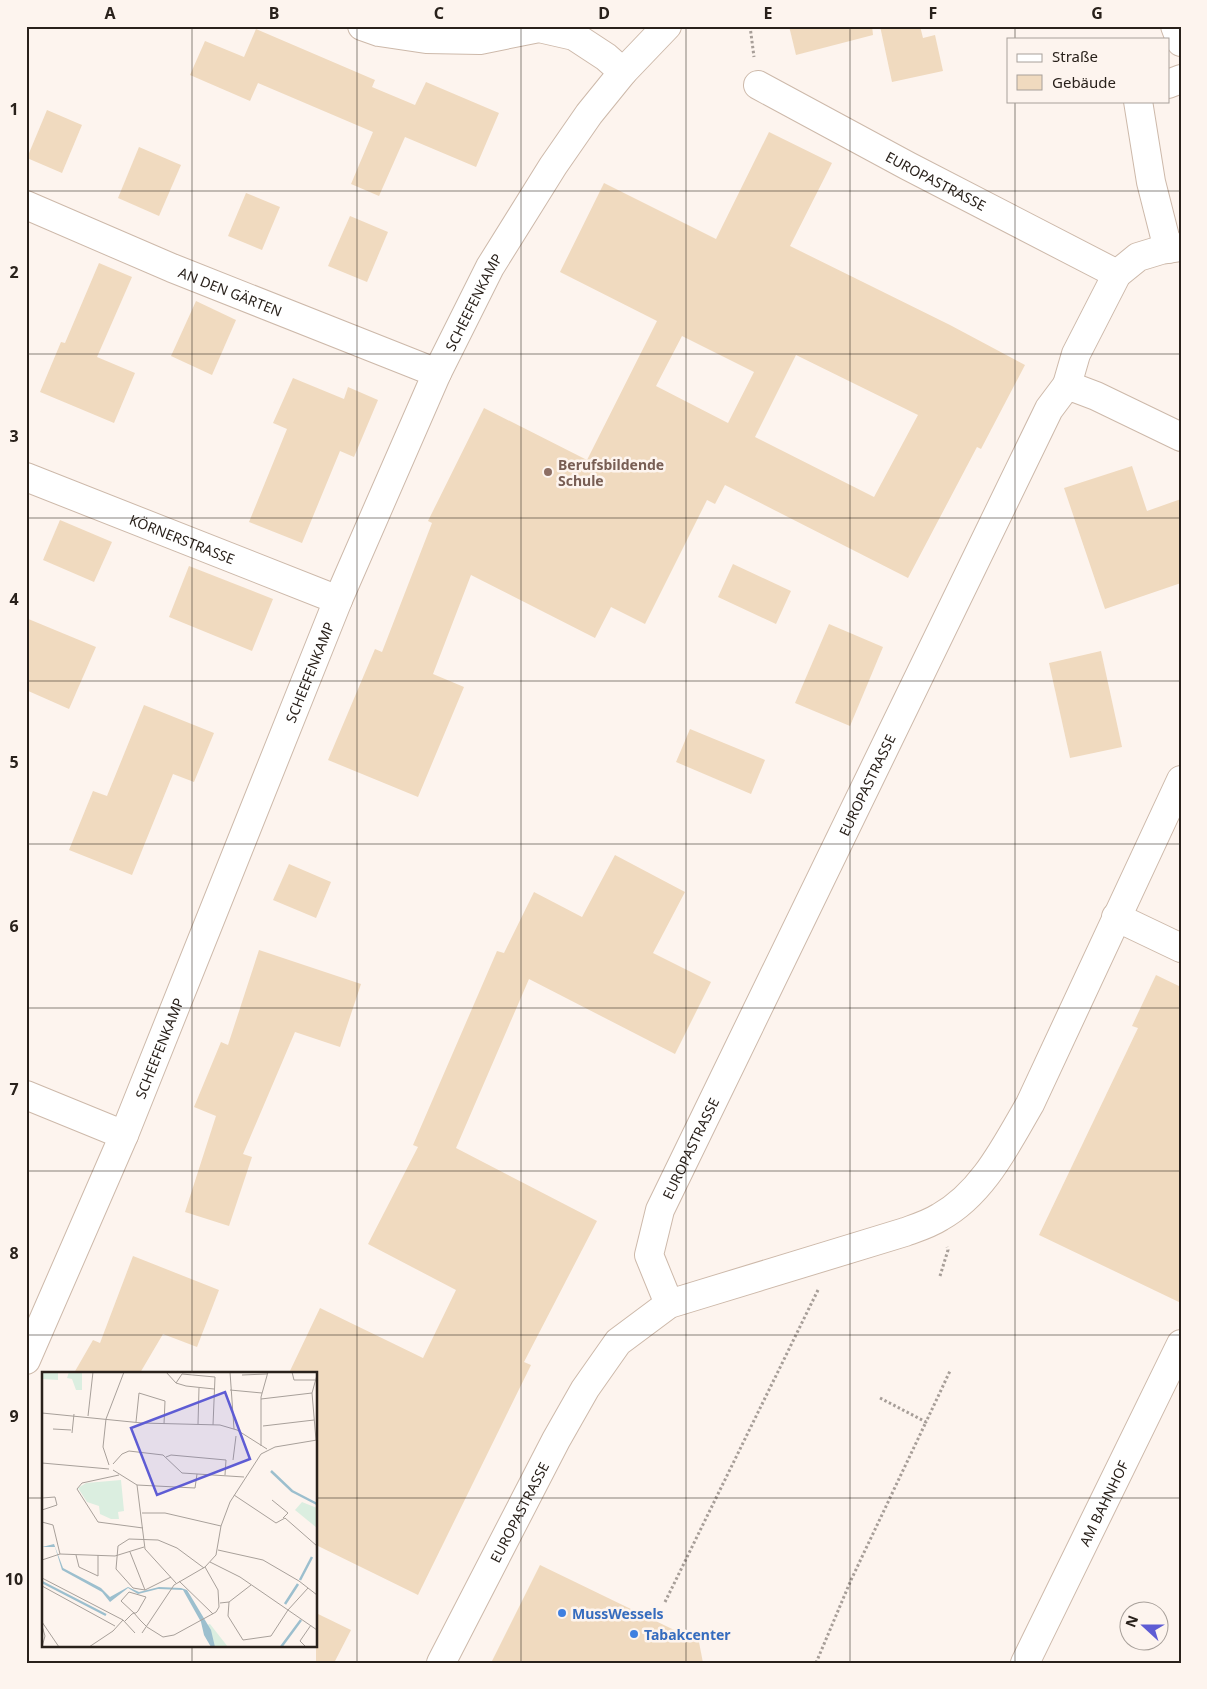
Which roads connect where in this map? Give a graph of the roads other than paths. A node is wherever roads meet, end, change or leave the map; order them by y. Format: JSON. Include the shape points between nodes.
{"nodes":[{"id":1,"x":362,"y":26,"type":"edge"},
{"id":2,"x":667,"y":26,"type":"edge"},
{"id":3,"x":1175,"y":26,"type":"edge"},
{"id":4,"x":1181,"y":42,"type":"edge"},
{"id":5,"x":623,"y":72,"type":"junction"},
{"id":6,"x":758,"y":85,"type":"dead end"},
{"id":7,"x":1138,"y":102,"type":"edge"},
{"id":8,"x":26,"y":205,"type":"edge"},
{"id":9,"x":1174,"y":248,"type":"edge"},
{"id":10,"x":1117,"y":274,"type":"junction"},
{"id":11,"x":437,"y":373,"type":"junction"},
{"id":12,"x":1067,"y":385,"type":"junction"},
{"id":13,"x":1181,"y":437,"type":"edge"},
{"id":14,"x":26,"y":477,"type":"edge"},
{"id":15,"x":338,"y":600,"type":"junction"},
{"id":16,"x":1181,"y":780,"type":"edge"},
{"id":17,"x":1116,"y":917,"type":"junction"},
{"id":18,"x":1181,"y":948,"type":"edge"},
{"id":19,"x":26,"y":1095,"type":"edge"},
{"id":20,"x":124,"y":1135,"type":"junction"},
{"id":21,"x":669,"y":1304,"type":"junction"},
{"id":22,"x":1181,"y":1344,"type":"edge"},
{"id":23,"x":26,"y":1360,"type":"edge"},
{"id":24,"x":441,"y":1663,"type":"edge"},
{"id":25,"x":1026,"y":1663,"type":"edge"}],
"edges":[{"from":1,"to":5,"type":"street","via":[[426,39],[480,40],[539,28],[574,36]]},
{"from":2,"to":5,"type":"street","name":"SCHEEFENKAMP"},
{"from":3,"to":4,"type":"street"},
{"from":5,"to":11,"type":"street","name":"SCHEEFENKAMP","via":[[589,114],[490,267]]},
{"from":6,"to":10,"type":"street","name":"EUROPASTRASSE"},
{"from":7,"to":9,"type":"street","via":[[1151,182]]},
{"from":8,"to":11,"type":"street","name":"AN DEN GÄRTEN","via":[[172,268]]},
{"from":9,"to":10,"type":"street","via":[[1138,257]]},
{"from":10,"to":12,"type":"street","via":[[1076,354]]},
{"from":11,"to":15,"type":"street","name":"SCHEEFENKAMP"},
{"from":12,"to":13,"type":"street"},
{"from":12,"to":21,"type":"street","name":"EUROPASTRASSE","via":[[1044,418],[660,1210],[649,1255]]},
{"from":14,"to":15,"type":"street","name":"KÖRNERSTRASSE"},
{"from":15,"to":20,"type":"street","name":"SCHEEFENKAMP"},
{"from":16,"to":17,"type":"street","name":"EUROPASTRASSE"},
{"from":17,"to":18,"type":"street"},
{"from":17,"to":21,"type":"street","name":"EUROPASTRASSE","via":[[1030,1104],[1002,1154],[971,1194],[940,1218],[905,1232]]},
{"from":19,"to":20,"type":"street"},
{"from":20,"to":23,"type":"street","name":"SCHEEFENKAMP"},
{"from":21,"to":24,"type":"street","name":"EUROPASTRASSE","via":[[618,1342],[585,1389]]},
{"from":22,"to":25,"type":"street","name":"AM BAHNHOF"}]}
